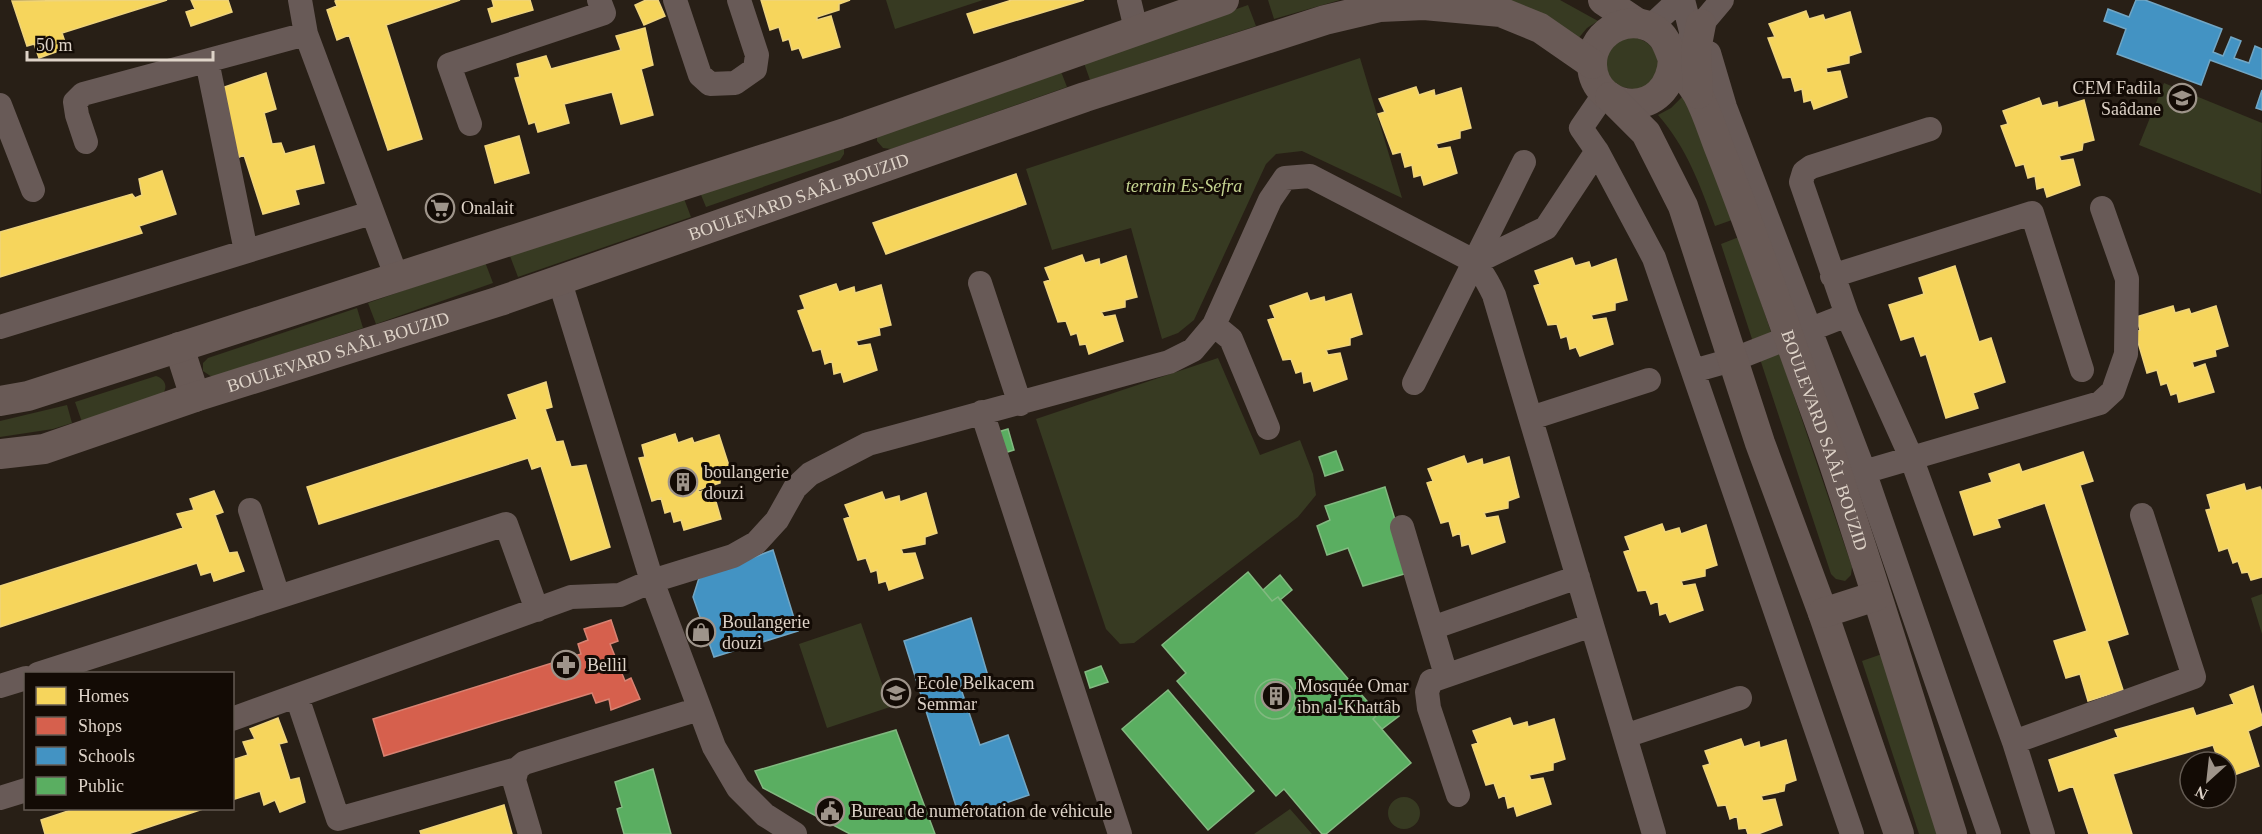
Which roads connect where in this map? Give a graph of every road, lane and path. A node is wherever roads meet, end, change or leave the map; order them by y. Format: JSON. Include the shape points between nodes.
{"nodes":[{"id":1,"x":300,"y":0,"type":"edge"},
{"id":2,"x":599,"y":0,"type":"edge"},
{"id":3,"x":675,"y":0,"type":"edge"},
{"id":4,"x":739,"y":0,"type":"edge"},
{"id":5,"x":1129,"y":0,"type":"edge"},
{"id":6,"x":1224,"y":0,"type":"edge"},
{"id":7,"x":1603,"y":0,"type":"edge"},
{"id":8,"x":1681,"y":0,"type":"edge"},
{"id":9,"x":1722,"y":0,"type":"edge"},
{"id":10,"x":1461,"y":3,"type":"edge"},
{"id":11,"x":1643,"y":25,"type":"junction"},
{"id":12,"x":1136,"y":29,"type":"junction"},
{"id":13,"x":306,"y":34,"type":"junction"},
{"id":14,"x":1694,"y":44,"type":"junction"},
{"id":15,"x":207,"y":61,"type":"junction"},
{"id":16,"x":1592,"y":64,"type":"junction"},
{"id":17,"x":1608,"y":95,"type":"junction"},
{"id":18,"x":0,"y":105,"type":"edge"},
{"id":19,"x":470,"y":124,"type":"dead end"},
{"id":20,"x":1930,"y":129,"type":"dead end"},
{"id":21,"x":848,"y":132,"type":"junction"},
{"id":22,"x":86,"y":142,"type":"dead end"},
{"id":23,"x":1597,"y":151,"type":"junction"},
{"id":24,"x":1524,"y":162,"type":"dead end"},
{"id":25,"x":864,"y":175,"type":"junction"},
{"id":26,"x":33,"y":190,"type":"dead end"},
{"id":27,"x":2103,"y":208,"type":"dead end"},
{"id":28,"x":371,"y":213,"type":"junction"},
{"id":29,"x":246,"y":251,"type":"junction"},
{"id":30,"x":1474,"y":263,"type":"junction"},
{"id":31,"x":1832,"y":276,"type":"junction"},
{"id":32,"x":397,"y":278,"type":"junction"},
{"id":33,"x":560,"y":282,"type":"junction"},
{"id":34,"x":980,"y":283,"type":"dead end"},
{"id":35,"x":1847,"y":315,"type":"junction"},
{"id":36,"x":1214,"y":325,"type":"junction"},
{"id":37,"x":0,"y":327,"type":"edge"},
{"id":38,"x":1799,"y":333,"type":"junction"},
{"id":39,"x":179,"y":347,"type":"junction"},
{"id":40,"x":1732,"y":360,"type":"junction"},
{"id":41,"x":2082,"y":370,"type":"dead end"},
{"id":42,"x":1694,"y":371,"type":"junction"},
{"id":43,"x":1649,"y":380,"type":"dead end"},
{"id":44,"x":1414,"y":383,"type":"dead end"},
{"id":45,"x":195,"y":397,"type":"junction"},
{"id":46,"x":0,"y":401,"type":"edge"},
{"id":47,"x":1020,"y":404,"type":"junction"},
{"id":48,"x":982,"y":412,"type":"junction"},
{"id":49,"x":1531,"y":418,"type":"junction"},
{"id":50,"x":1268,"y":428,"type":"dead end"},
{"id":51,"x":0,"y":454,"type":"edge"},
{"id":52,"x":1911,"y":458,"type":"junction"},
{"id":53,"x":1852,"y":476,"type":"junction"},
{"id":54,"x":250,"y":510,"type":"dead end"},
{"id":55,"x":2142,"y":515,"type":"dead end"},
{"id":56,"x":1402,"y":527,"type":"dead end"},
{"id":57,"x":1578,"y":578,"type":"junction"},
{"id":58,"x":652,"y":581,"type":"junction"},
{"id":59,"x":278,"y":596,"type":"junction"},
{"id":60,"x":1876,"y":596,"type":"junction"},
{"id":61,"x":537,"y":610,"type":"junction"},
{"id":62,"x":1823,"y":613,"type":"junction"},
{"id":63,"x":1592,"y":625,"type":"junction"},
{"id":64,"x":1432,"y":628,"type":"junction"},
{"id":65,"x":44,"y":672,"type":"edge"},
{"id":66,"x":1446,"y":675,"type":"junction"},
{"id":67,"x":24,"y":679,"type":"edge"},
{"id":68,"x":0,"y":686,"type":"edge"},
{"id":69,"x":297,"y":697,"type":"junction"},
{"id":70,"x":1740,"y":698,"type":"dead end"},
{"id":71,"x":699,"y":709,"type":"junction"},
{"id":72,"x":234,"y":718,"type":"edge"},
{"id":73,"x":1625,"y":736,"type":"junction"},
{"id":74,"x":2014,"y":742,"type":"junction"},
{"id":75,"x":517,"y":769,"type":"junction"},
{"id":76,"x":24,"y":791,"type":"edge"},
{"id":77,"x":1458,"y":795,"type":"dead end"},
{"id":78,"x":0,"y":798,"type":"edge"},
{"id":79,"x":530,"y":834,"type":"edge"},
{"id":80,"x":795,"y":834,"type":"edge"},
{"id":81,"x":1120,"y":834,"type":"edge"},
{"id":82,"x":1654,"y":834,"type":"edge"},
{"id":83,"x":1852,"y":834,"type":"edge"},
{"id":84,"x":1899,"y":834,"type":"edge"},
{"id":85,"x":1952,"y":834,"type":"edge"},
{"id":86,"x":1989,"y":834,"type":"edge"},
{"id":87,"x":2043,"y":834,"type":"edge"}],
"edges":[{"from":1,"to":13,"type":"street"},
{"from":2,"to":19,"type":"street","via":[[604,13],[448,65]]},
{"from":3,"to":4,"type":"street","via":[[700,75],[710,84],[735,84],[755,69],[757,55]]},
{"from":5,"to":12,"type":"street"},
{"from":6,"to":12,"type":"main road"},
{"from":7,"to":11,"type":"main road"},
{"from":8,"to":11,"type":"street"},
{"from":8,"to":14,"type":"street"},
{"from":9,"to":14,"type":"street"},
{"from":10,"to":16,"type":"main road","name":"BOULEVARD SAÂL BOUZID","via":[[1501,12],[1540,28]]},
{"from":10,"to":25,"type":"main road","name":"BOULEVARD SAÂL BOUZID","via":[[1380,7],[1325,20],[1085,97]]},
{"from":11,"to":14,"type":"main road","via":[[1661,34],[1669,45]]},
{"from":11,"to":16,"type":"main road","via":[[1623,24],[1610,29],[1600,39]]},
{"from":12,"to":21,"type":"main road"},
{"from":13,"to":15,"type":"street"},
{"from":13,"to":28,"type":"street"},
{"from":14,"to":17,"type":"main road","via":[[1659,94],[1648,101],[1635,104]]},
{"from":14,"to":38,"type":"street","via":[[1725,107]]},
{"from":14,"to":38,"type":"main road","name":"BOULEVARD SAÂL BOUZID","via":[[1698,94]]},
{"from":15,"to":22,"type":"street","via":[[83,94],[75,102]]},
{"from":15,"to":29,"type":"street"},
{"from":16,"to":17,"type":"main road","via":[[1598,85]]},
{"from":17,"to":23,"type":"street","via":[[1581,128]]},
{"from":17,"to":40,"type":"main road","via":[[1646,133],[1683,206]]},
{"from":18,"to":26,"type":"street"},
{"from":20,"to":31,"type":"street","via":[[1804,172],[1801,182]]},
{"from":21,"to":25,"type":"main road"},
{"from":21,"to":32,"type":"main road"},
{"from":23,"to":30,"type":"street","via":[[1546,228]]},
{"from":23,"to":42,"type":"street","via":[[1654,258]]},
{"from":24,"to":30,"type":"street"},
{"from":25,"to":33,"type":"main road","name":"BOULEVARD SAÂL BOUZID"},
{"from":27,"to":52,"type":"street","via":[[2127,279],[2126,354],[2113,392],[2100,403]]},
{"from":28,"to":29,"type":"street"},
{"from":28,"to":32,"type":"street"},
{"from":29,"to":37,"type":"street"},
{"from":30,"to":36,"type":"street","via":[[1310,176],[1285,178],[1270,201]]},
{"from":30,"to":44,"type":"street"},
{"from":30,"to":49,"type":"street","via":[[1494,295]]},
{"from":31,"to":35,"type":"street"},
{"from":31,"to":41,"type":"street","via":[[2032,213]]},
{"from":32,"to":39,"type":"main road"},
{"from":33,"to":45,"type":"main road","name":"BOULEVARD SAÂL BOUZID"},
{"from":33,"to":58,"type":"street"},
{"from":34,"to":47,"type":"street"},
{"from":35,"to":38,"type":"street"},
{"from":35,"to":52,"type":"street"},
{"from":36,"to":47,"type":"street","via":[[1193,350],[1169,362]]},
{"from":36,"to":50,"type":"street","via":[[1231,339]]},
{"from":38,"to":40,"type":"street"},
{"from":38,"to":53,"type":"main road","name":"BOULEVARD SAÂL BOUZID"},
{"from":39,"to":45,"type":"main road"},
{"from":39,"to":46,"type":"main road","via":[[28,396]]},
{"from":40,"to":42,"type":"street"},
{"from":40,"to":62,"type":"main road"},
{"from":42,"to":83,"type":"street"},
{"from":43,"to":49,"type":"street"},
{"from":45,"to":51,"type":"main road","name":"BOULEVARD SAÂL BOUZID","via":[[44,449]]},
{"from":47,"to":48,"type":"street"},
{"from":48,"to":58,"type":"street","via":[[868,444],[810,474],[795,488],[777,520],[756,543],[734,556]]},
{"from":48,"to":81,"type":"street"},
{"from":49,"to":57,"type":"street"},
{"from":52,"to":53,"type":"street"},
{"from":52,"to":74,"type":"street"},
{"from":53,"to":60,"type":"main road","name":"BOULEVARD SAÂL BOUZID"},
{"from":53,"to":86,"type":"street"},
{"from":54,"to":59,"type":"street"},
{"from":55,"to":74,"type":"street","via":[[2194,677]]},
{"from":56,"to":64,"type":"street"},
{"from":57,"to":63,"type":"street"},
{"from":57,"to":64,"type":"street"},
{"from":58,"to":61,"type":"street","via":[[620,595],[570,597]]},
{"from":58,"to":71,"type":"street"},
{"from":59,"to":61,"type":"street","via":[[506,524]]},
{"from":59,"to":65,"type":"street"},
{"from":60,"to":62,"type":"main road"},
{"from":60,"to":85,"type":"main road","name":"BOULEVARD SAÂL BOUZID"},
{"from":61,"to":69,"type":"street"},
{"from":62,"to":84,"type":"main road"},
{"from":63,"to":66,"type":"street"},
{"from":63,"to":73,"type":"street"},
{"from":64,"to":66,"type":"street"},
{"from":66,"to":77,"type":"street","via":[[1431,681],[1427,692]]},
{"from":67,"to":68,"type":"street"},
{"from":69,"to":72,"type":"street"},
{"from":69,"to":75,"type":"street","via":[[338,819]]},
{"from":70,"to":73,"type":"street"},
{"from":71,"to":75,"type":"street","via":[[524,763]]},
{"from":71,"to":80,"type":"street","via":[[714,747],[738,788],[765,815]]},
{"from":73,"to":82,"type":"street"},
{"from":74,"to":87,"type":"street"},
{"from":75,"to":79,"type":"street","via":[[514,780]]},
{"from":76,"to":78,"type":"street"}]}
